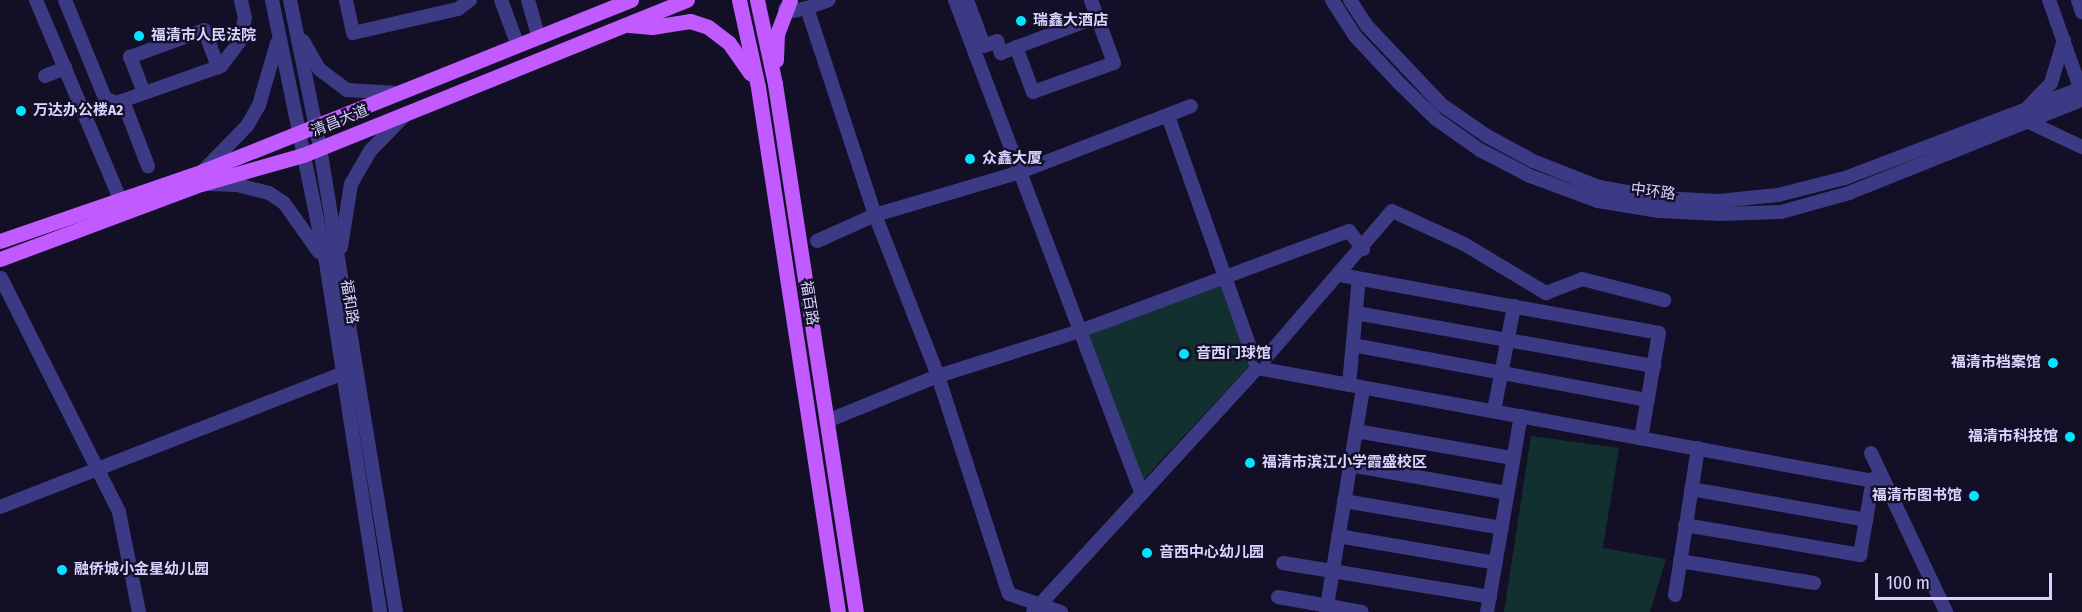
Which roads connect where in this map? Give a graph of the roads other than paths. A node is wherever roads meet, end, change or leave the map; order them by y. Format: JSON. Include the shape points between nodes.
{"nodes":[{"id":1,"x":36,"y":0,"type":"edge"},
{"id":2,"x":65,"y":0,"type":"edge"},
{"id":3,"x":241,"y":0,"type":"edge"},
{"id":4,"x":273,"y":0,"type":"edge"},
{"id":5,"x":290,"y":0,"type":"edge"},
{"id":6,"x":346,"y":0,"type":"edge"},
{"id":7,"x":471,"y":0,"type":"edge"},
{"id":8,"x":501,"y":0,"type":"edge"},
{"id":9,"x":528,"y":0,"type":"edge"},
{"id":10,"x":631,"y":0,"type":"edge"},
{"id":11,"x":687,"y":0,"type":"edge"},
{"id":12,"x":739,"y":0,"type":"edge"},
{"id":13,"x":757,"y":0,"type":"edge"},
{"id":14,"x":829,"y":0,"type":"edge"},
{"id":15,"x":955,"y":0,"type":"edge"},
{"id":16,"x":968,"y":0,"type":"edge"},
{"id":17,"x":1091,"y":0,"type":"edge"},
{"id":18,"x":1332,"y":0,"type":"edge"},
{"id":19,"x":1350,"y":0,"type":"edge"},
{"id":20,"x":2049,"y":0,"type":"edge"},
{"id":21,"x":2078,"y":0,"type":"edge"},
{"id":22,"x":788,"y":4,"type":"edge"},
{"id":23,"x":807,"y":8,"type":"junction"},
{"id":24,"x":2082,"y":12,"type":"edge"},
{"id":25,"x":1097,"y":17,"type":"junction"},
{"id":26,"x":626,"y":25,"type":"junction"},
{"id":27,"x":295,"y":26,"type":"junction"},
{"id":28,"x":278,"y":28,"type":"junction"},
{"id":29,"x":538,"y":35,"type":"junction"},
{"id":30,"x":2064,"y":40,"type":"junction"},
{"id":31,"x":517,"y":43,"type":"junction"},
{"id":32,"x":1016,"y":47,"type":"junction"},
{"id":33,"x":218,"y":67,"type":"junction"},
{"id":34,"x":65,"y":68,"type":"junction"},
{"id":35,"x":45,"y":76,"type":"dead end"},
{"id":36,"x":775,"y":84,"type":"junction"},
{"id":37,"x":758,"y":87,"type":"junction"},
{"id":38,"x":2082,"y":92,"type":"edge"},
{"id":39,"x":144,"y":93,"type":"junction"},
{"id":40,"x":403,"y":93,"type":"junction"},
{"id":41,"x":123,"y":101,"type":"junction"},
{"id":42,"x":1191,"y":106,"type":"dead end"},
{"id":43,"x":408,"y":112,"type":"junction"},
{"id":44,"x":1168,"y":116,"type":"junction"},
{"id":45,"x":2027,"y":116,"type":"junction"},
{"id":46,"x":316,"y":127,"type":"junction"},
{"id":47,"x":299,"y":132,"type":"junction"},
{"id":48,"x":2082,"y":147,"type":"edge"},
{"id":49,"x":320,"y":148,"type":"junction"},
{"id":50,"x":303,"y":155,"type":"junction"},
{"id":51,"x":148,"y":166,"type":"dead end"},
{"id":52,"x":1020,"y":172,"type":"junction"},
{"id":53,"x":202,"y":177,"type":"junction"},
{"id":54,"x":120,"y":199,"type":"junction"},
{"id":55,"x":875,"y":215,"type":"junction"},
{"id":56,"x":0,"y":241,"type":"edge"},
{"id":57,"x":817,"y":241,"type":"dead end"},
{"id":58,"x":1363,"y":249,"type":"junction"},
{"id":59,"x":0,"y":258,"type":"edge"},
{"id":60,"x":333,"y":271,"type":"junction"},
{"id":61,"x":1340,"y":274,"type":"junction"},
{"id":62,"x":1,"y":278,"type":"edge"},
{"id":63,"x":1359,"y":278,"type":"junction"},
{"id":64,"x":1225,"y":279,"type":"junction"},
{"id":65,"x":1664,"y":300,"type":"dead end"},
{"id":66,"x":1514,"y":306,"type":"junction"},
{"id":67,"x":1356,"y":313,"type":"junction"},
{"id":68,"x":1080,"y":331,"type":"junction"},
{"id":69,"x":1508,"y":340,"type":"junction"},
{"id":70,"x":1353,"y":345,"type":"junction"},
{"id":71,"x":1654,"y":366,"type":"junction"},
{"id":72,"x":1257,"y":368,"type":"junction"},
{"id":73,"x":343,"y":373,"type":"junction"},
{"id":74,"x":1502,"y":373,"type":"junction"},
{"id":75,"x":938,"y":376,"type":"junction"},
{"id":76,"x":1356,"y":386,"type":"junction"},
{"id":77,"x":1648,"y":400,"type":"junction"},
{"id":78,"x":1494,"y":411,"type":"junction"},
{"id":79,"x":1521,"y":416,"type":"junction"},
{"id":80,"x":827,"y":421,"type":"junction"},
{"id":81,"x":1356,"y":431,"type":"junction"},
{"id":82,"x":1641,"y":438,"type":"junction"},
{"id":83,"x":1698,"y":448,"type":"junction"},
{"id":84,"x":1871,"y":453,"type":"dead end"},
{"id":85,"x":1514,"y":458,"type":"junction"},
{"id":86,"x":1350,"y":465,"type":"junction"},
{"id":87,"x":100,"y":468,"type":"junction"},
{"id":88,"x":1878,"y":481,"type":"junction"},
{"id":89,"x":1691,"y":489,"type":"junction"},
{"id":90,"x":1141,"y":492,"type":"junction"},
{"id":91,"x":1508,"y":493,"type":"junction"},
{"id":92,"x":1344,"y":501,"type":"junction"},
{"id":93,"x":0,"y":507,"type":"edge"},
{"id":94,"x":1866,"y":520,"type":"junction"},
{"id":95,"x":1685,"y":525,"type":"junction"},
{"id":96,"x":1502,"y":528,"type":"junction"},
{"id":97,"x":1338,"y":536,"type":"junction"},
{"id":98,"x":1680,"y":561,"type":"junction"},
{"id":99,"x":1282,"y":563,"type":"dead end"},
{"id":100,"x":1496,"y":563,"type":"junction"},
{"id":101,"x":1333,"y":570,"type":"junction"},
{"id":102,"x":1814,"y":583,"type":"dead end"},
{"id":103,"x":1675,"y":595,"type":"dead end"},
{"id":104,"x":1278,"y":597,"type":"dead end"},
{"id":105,"x":1490,"y":597,"type":"junction"},
{"id":106,"x":1036,"y":609,"type":"edge"},
{"id":107,"x":1326,"y":609,"type":"edge"},
{"id":108,"x":139,"y":612,"type":"edge"},
{"id":109,"x":380,"y":612,"type":"edge"},
{"id":110,"x":396,"y":612,"type":"edge"},
{"id":111,"x":838,"y":612,"type":"edge"},
{"id":112,"x":856,"y":612,"type":"edge"},
{"id":113,"x":1061,"y":612,"type":"edge"},
{"id":114,"x":1362,"y":612,"type":"edge"},
{"id":115,"x":1487,"y":612,"type":"edge"},
{"id":116,"x":1946,"y":612,"type":"edge"}],
"edges":[{"from":1,"to":34,"type":"street"},
{"from":2,"to":41,"type":"street","via":[[105,98],[116,103]]},
{"from":3,"to":33,"type":"street","via":[[245,18],[240,41]]},
{"from":4,"to":28,"type":"street","name":"福和路"},
{"from":5,"to":27,"type":"street","name":"福和路"},
{"from":6,"to":7,"type":"street","via":[[353,33],[458,9]]},
{"from":8,"to":31,"type":"street"},
{"from":9,"to":29,"type":"street"},
{"from":10,"to":29,"type":"main road","name":"清昌大道"},
{"from":11,"to":26,"type":"main road","name":"清昌大道"},
{"from":12,"to":37,"type":"main road","name":"福百路"},
{"from":13,"to":36,"type":"main road","name":"福百路"},
{"from":14,"to":23,"type":"street"},
{"from":15,"to":52,"type":"street"},
{"from":16,"to":32,"type":"street","via":[[984,46],[997,41],[1001,53]]},
{"from":17,"to":25,"type":"street"},
{"from":18,"to":45,"type":"street","name":"中环路","via":[[1355,36],[1436,119],[1480,150],[1530,176],[1598,201],[1669,211],[1780,212],[1849,193]]},
{"from":19,"to":45,"type":"street","name":"中环路","via":[[1367,26],[1442,105],[1487,136],[1533,161],[1599,187],[1660,198],[1719,201],[1778,195],[1845,178]]},
{"from":20,"to":30,"type":"street"},
{"from":21,"to":24,"type":"street"},
{"from":22,"to":23,"type":"street","via":[[788,12]]},
{"from":22,"to":36,"type":"main road","via":[[777,34]]},
{"from":23,"to":55,"type":"street"},
{"from":25,"to":32,"type":"street"},
{"from":25,"to":32,"type":"street","via":[[1114,63],[1033,92]]},
{"from":26,"to":37,"type":"main road","via":[[652,27],[690,21],[708,27],[745,62]]},
{"from":26,"to":43,"type":"main road","name":"清昌大道"},
{"from":27,"to":40,"type":"street","via":[[308,52],[330,80],[347,90]]},
{"from":27,"to":46,"type":"street","name":"福和路"},
{"from":28,"to":47,"type":"street","name":"福和路"},
{"from":28,"to":53,"type":"street","via":[[273,69],[259,105],[247,126]]},
{"from":29,"to":31,"type":"main road","name":"清昌大道"},
{"from":30,"to":38,"type":"street"},
{"from":30,"to":45,"type":"street","via":[[2051,83]]},
{"from":31,"to":40,"type":"main road","name":"清昌大道"},
{"from":33,"to":39,"type":"street"},
{"from":33,"to":39,"type":"street","via":[[204,30],[130,57]]},
{"from":34,"to":35,"type":"street"},
{"from":34,"to":54,"type":"street"},
{"from":36,"to":80,"type":"main road","name":"福百路"},
{"from":37,"to":111,"type":"main road","name":"福百路"},
{"from":38,"to":45,"type":"street"},
{"from":39,"to":41,"type":"street"},
{"from":40,"to":46,"type":"main road","name":"清昌大道"},
{"from":41,"to":51,"type":"street"},
{"from":42,"to":44,"type":"street"},
{"from":43,"to":49,"type":"main road","name":"清昌大道"},
{"from":43,"to":60,"type":"street","via":[[371,150],[351,184]]},
{"from":44,"to":52,"type":"street"},
{"from":44,"to":64,"type":"street"},
{"from":45,"to":48,"type":"street"},
{"from":46,"to":47,"type":"main road","name":"清昌大道"},
{"from":46,"to":49,"type":"street","name":"福和路"},
{"from":47,"to":50,"type":"street","name":"福和路"},
{"from":47,"to":53,"type":"main road","name":"清昌大道"},
{"from":49,"to":50,"type":"main road","name":"清昌大道"},
{"from":49,"to":60,"type":"street","name":"福和路"},
{"from":50,"to":53,"type":"main road","name":"清昌大道"},
{"from":50,"to":60,"type":"street","name":"福和路"},
{"from":52,"to":55,"type":"street"},
{"from":52,"to":68,"type":"street"},
{"from":53,"to":54,"type":"main road","name":"清昌大道"},
{"from":53,"to":59,"type":"main road","name":"清昌大道"},
{"from":53,"to":60,"type":"street","via":[[269,193],[284,203],[296,214]]},
{"from":54,"to":56,"type":"main road","name":"清昌大道"},
{"from":55,"to":57,"type":"street"},
{"from":55,"to":75,"type":"street"},
{"from":58,"to":61,"type":"street"},
{"from":58,"to":64,"type":"street","via":[[1349,231]]},
{"from":58,"to":65,"type":"street","via":[[1392,212],[1464,244],[1546,293],[1582,279]]},
{"from":60,"to":73,"type":"street","name":"福和路"},
{"from":60,"to":110,"type":"street","name":"福和路"},
{"from":61,"to":63,"type":"street"},
{"from":61,"to":72,"type":"street"},
{"from":62,"to":87,"type":"street"},
{"from":63,"to":66,"type":"street"},
{"from":63,"to":67,"type":"street"},
{"from":64,"to":68,"type":"street"},
{"from":64,"to":72,"type":"street"},
{"from":66,"to":69,"type":"street"},
{"from":66,"to":71,"type":"street","via":[[1659,333]]},
{"from":67,"to":69,"type":"street"},
{"from":67,"to":70,"type":"street"},
{"from":68,"to":75,"type":"street"},
{"from":68,"to":90,"type":"street"},
{"from":69,"to":71,"type":"street"},
{"from":69,"to":74,"type":"street"},
{"from":70,"to":74,"type":"street"},
{"from":70,"to":76,"type":"street"},
{"from":71,"to":77,"type":"street"},
{"from":72,"to":76,"type":"street"},
{"from":72,"to":90,"type":"street"},
{"from":73,"to":87,"type":"street"},
{"from":73,"to":109,"type":"street","name":"福和路"},
{"from":74,"to":77,"type":"street"},
{"from":74,"to":78,"type":"street"},
{"from":75,"to":80,"type":"street"},
{"from":75,"to":106,"type":"street","via":[[1009,594]]},
{"from":76,"to":78,"type":"street"},
{"from":76,"to":81,"type":"street"},
{"from":77,"to":82,"type":"street"},
{"from":78,"to":79,"type":"street"},
{"from":79,"to":82,"type":"street"},
{"from":79,"to":85,"type":"street"},
{"from":80,"to":112,"type":"main road","name":"福百路"},
{"from":81,"to":85,"type":"street"},
{"from":81,"to":86,"type":"street"},
{"from":82,"to":83,"type":"street"},
{"from":83,"to":88,"type":"street"},
{"from":83,"to":89,"type":"street"},
{"from":84,"to":88,"type":"street"},
{"from":85,"to":91,"type":"street"},
{"from":86,"to":91,"type":"street"},
{"from":86,"to":92,"type":"street"},
{"from":87,"to":93,"type":"street"},
{"from":87,"to":108,"type":"street","via":[[119,512]]},
{"from":88,"to":94,"type":"street"},
{"from":88,"to":116,"type":"street"},
{"from":89,"to":94,"type":"street"},
{"from":89,"to":95,"type":"street"},
{"from":90,"to":106,"type":"street"},
{"from":91,"to":96,"type":"street"},
{"from":92,"to":96,"type":"street"},
{"from":92,"to":97,"type":"street"},
{"from":94,"to":95,"type":"street","via":[[1860,555]]},
{"from":95,"to":98,"type":"street"},
{"from":96,"to":100,"type":"street"},
{"from":97,"to":100,"type":"street"},
{"from":97,"to":101,"type":"street"},
{"from":98,"to":102,"type":"street"},
{"from":98,"to":103,"type":"street"},
{"from":99,"to":101,"type":"street"},
{"from":100,"to":105,"type":"street"},
{"from":101,"to":105,"type":"street"},
{"from":101,"to":107,"type":"street"},
{"from":104,"to":107,"type":"street"},
{"from":105,"to":115,"type":"street"},
{"from":106,"to":113,"type":"street"},
{"from":107,"to":114,"type":"street"}]}
